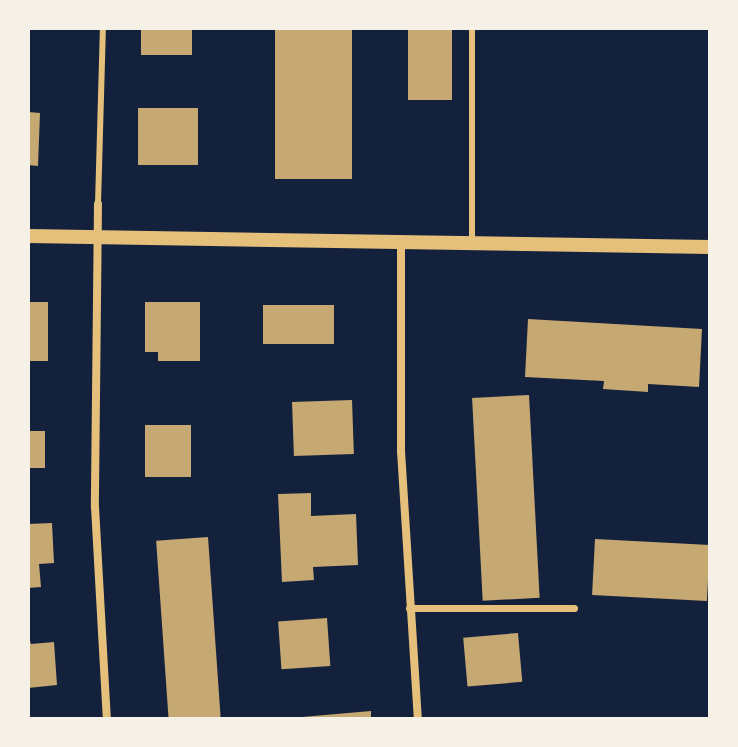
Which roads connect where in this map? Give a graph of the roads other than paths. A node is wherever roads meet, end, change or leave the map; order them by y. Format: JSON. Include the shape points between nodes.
{"nodes":[{"id":1,"x":103,"y":28,"type":"edge"},
{"id":2,"x":472,"y":28,"type":"edge"},
{"id":3,"x":98,"y":204,"type":"joint"},
{"id":4,"x":28,"y":236,"type":"edge"},
{"id":5,"x":97,"y":237,"type":"junction"},
{"id":6,"x":401,"y":242,"type":"junction"},
{"id":7,"x":472,"y":242,"type":"junction"},
{"id":8,"x":710,"y":247,"type":"edge"},
{"id":9,"x":408,"y":608,"type":"junction"},
{"id":10,"x":574,"y":608,"type":"dead end"},
{"id":11,"x":107,"y":719,"type":"edge"},
{"id":12,"x":418,"y":719,"type":"edge"}],
"edges":[{"from":1,"to":3,"type":"lane"},
{"from":2,"to":7,"type":"lane"},
{"from":3,"to":5,"type":"street"},
{"from":4,"to":5,"type":"street"},
{"from":5,"to":6,"type":"street"},
{"from":5,"to":11,"type":"street","via":[[95,507]]},
{"from":6,"to":7,"type":"street"},
{"from":6,"to":9,"type":"street"},
{"from":7,"to":8,"type":"street"},
{"from":9,"to":10,"type":"street"},
{"from":9,"to":12,"type":"street"}]}
